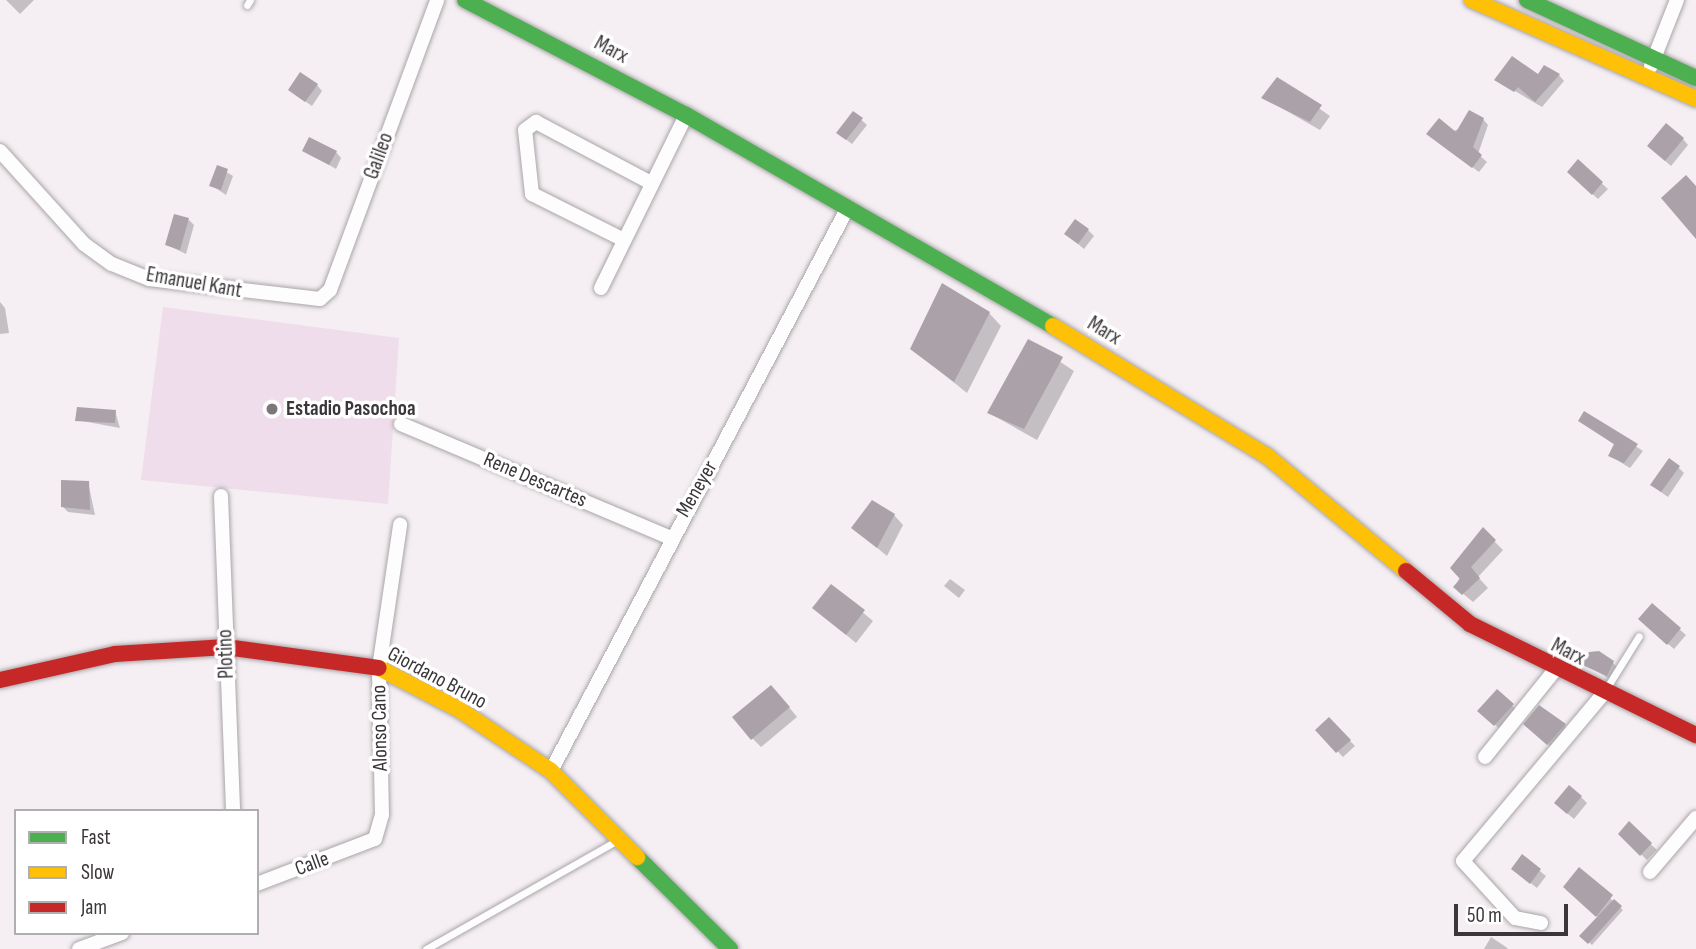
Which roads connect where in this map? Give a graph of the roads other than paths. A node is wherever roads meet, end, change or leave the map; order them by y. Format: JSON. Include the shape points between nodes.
{"nodes":[{"id":1,"x":437,"y":0,"type":"edge"},
{"id":2,"x":465,"y":0,"type":"edge"},
{"id":3,"x":1472,"y":0,"type":"edge"},
{"id":4,"x":1527,"y":0,"type":"edge"},
{"id":5,"x":1677,"y":0,"type":"edge"},
{"id":6,"x":1655,"y":57,"type":"junction"},
{"id":7,"x":1648,"y":74,"type":"junction"},
{"id":8,"x":1696,"y":78,"type":"edge"},
{"id":9,"x":1696,"y":99,"type":"edge"},
{"id":10,"x":686,"y":115,"type":"junction"},
{"id":11,"x":0,"y":151,"type":"edge"},
{"id":12,"x":651,"y":183,"type":"junction"},
{"id":13,"x":847,"y":209,"type":"junction"},
{"id":14,"x":624,"y":240,"type":"junction"},
{"id":15,"x":601,"y":288,"type":"dead end"},
{"id":16,"x":311,"y":301,"type":"joint"},
{"id":17,"x":401,"y":424,"type":"dead end"},
{"id":18,"x":221,"y":496,"type":"dead end"},
{"id":19,"x":400,"y":525,"type":"dead end"},
{"id":20,"x":669,"y":537,"type":"junction"},
{"id":21,"x":1639,"y":636,"type":"dead end"},
{"id":22,"x":226,"y":647,"type":"junction"},
{"id":23,"x":379,"y":668,"type":"junction"},
{"id":24,"x":1555,"y":670,"type":"junction"},
{"id":25,"x":0,"y":680,"type":"edge"},
{"id":26,"x":1604,"y":693,"type":"junction"},
{"id":27,"x":1696,"y":735,"type":"edge"},
{"id":28,"x":1485,"y":757,"type":"dead end"},
{"id":29,"x":551,"y":771,"type":"junction"},
{"id":30,"x":233,"y":809,"type":"edge"},
{"id":31,"x":1696,"y":818,"type":"edge"},
{"id":32,"x":619,"y":839,"type":"junction"},
{"id":33,"x":367,"y":845,"type":"joint"},
{"id":34,"x":1650,"y":872,"type":"dead end"},
{"id":35,"x":259,"y":883,"type":"edge"},
{"id":36,"x":1541,"y":923,"type":"dead end"},
{"id":37,"x":117,"y":935,"type":"edge"},
{"id":38,"x":79,"y":949,"type":"edge"},
{"id":39,"x":426,"y":949,"type":"edge"},
{"id":40,"x":730,"y":949,"type":"edge"}],
"edges":[{"from":1,"to":16,"type":"street","name":"Galileo","via":[[330,290]]},
{"from":2,"to":10,"type":"street","name":"Marx"},
{"from":3,"to":7,"type":"street"},
{"from":4,"to":6,"type":"street"},
{"from":5,"to":6,"type":"street"},
{"from":6,"to":7,"type":"street"},
{"from":6,"to":8,"type":"street"},
{"from":7,"to":9,"type":"street"},
{"from":10,"to":12,"type":"street"},
{"from":10,"to":13,"type":"street","name":"Marx"},
{"from":11,"to":16,"type":"street","name":"Emanuel Kant","via":[[83,244],[112,264],[149,279]]},
{"from":12,"to":14,"type":"street"},
{"from":12,"to":14,"type":"street","via":[[536,122],[525,130],[532,194]]},
{"from":13,"to":20,"type":"street","name":"Meneyer"},
{"from":13,"to":24,"type":"street","name":"Marx","via":[[1248,442],[1470,624]]},
{"from":14,"to":15,"type":"street"},
{"from":17,"to":20,"type":"street","name":"Rene Descartes"},
{"from":18,"to":22,"type":"street","name":"Plotino"},
{"from":19,"to":23,"type":"street","name":"Alonso Cano"},
{"from":20,"to":29,"type":"street","name":"Meneyer"},
{"from":21,"to":26,"type":"lane"},
{"from":22,"to":23,"type":"street","name":"Giordano Bruno"},
{"from":22,"to":25,"type":"street","name":"Giordano Bruno","via":[[115,654]]},
{"from":22,"to":30,"type":"street","name":"Plotino"},
{"from":23,"to":29,"type":"street","name":"Giordano Bruno","via":[[460,710]]},
{"from":23,"to":33,"type":"street","name":"Alonso Cano","via":[[382,815]]},
{"from":24,"to":26,"type":"street","name":"Marx"},
{"from":24,"to":28,"type":"street"},
{"from":26,"to":27,"type":"street","name":"Marx"},
{"from":26,"to":36,"type":"street","via":[[1463,861],[1515,918]]},
{"from":29,"to":32,"type":"street","name":"Giordano Bruno"},
{"from":31,"to":34,"type":"street"},
{"from":32,"to":39,"type":"lane"},
{"from":32,"to":40,"type":"street","name":"Giordano Bruno"},
{"from":33,"to":35,"type":"street","name":"Calle"},
{"from":37,"to":38,"type":"street"}]}
